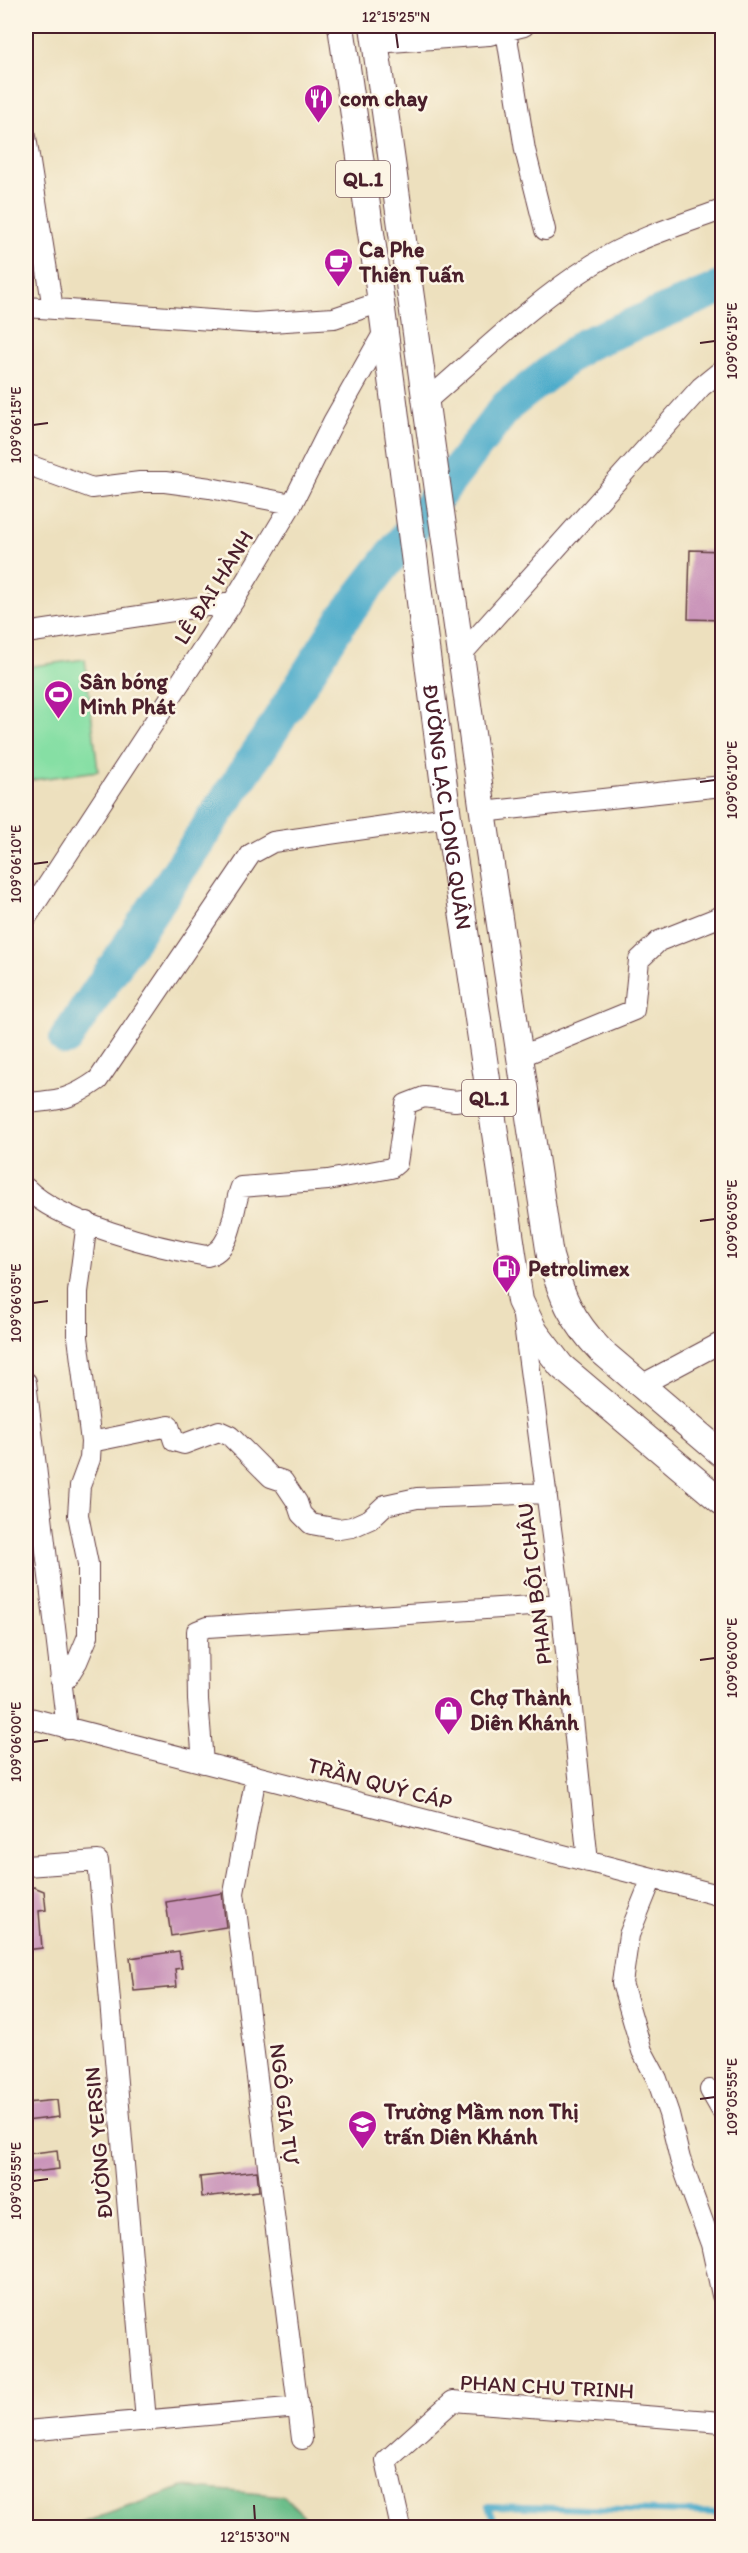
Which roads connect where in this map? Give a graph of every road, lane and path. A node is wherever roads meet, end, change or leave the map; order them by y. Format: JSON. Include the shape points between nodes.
{"nodes":[{"id":1,"x":341,"y":26,"type":"edge"},
{"id":2,"x":515,"y":28,"type":"edge"},
{"id":3,"x":374,"y":34,"type":"edge"},
{"id":4,"x":26,"y":137,"type":"edge"},
{"id":5,"x":723,"y":210,"type":"edge"},
{"id":6,"x":545,"y":230,"type":"dead end"},
{"id":7,"x":381,"y":302,"type":"junction"},
{"id":8,"x":26,"y":307,"type":"edge"},
{"id":9,"x":52,"y":309,"type":"junction"},
{"id":10,"x":384,"y":332,"type":"junction"},
{"id":11,"x":723,"y":370,"type":"edge"},
{"id":12,"x":426,"y":401,"type":"junction"},
{"id":13,"x":26,"y":464,"type":"edge"},
{"id":14,"x":292,"y":504,"type":"junction"},
{"id":15,"x":233,"y":602,"type":"junction"},
{"id":16,"x":26,"y":633,"type":"edge"},
{"id":17,"x":460,"y":656,"type":"junction"},
{"id":18,"x":723,"y":786,"type":"edge"},
{"id":19,"x":483,"y":812,"type":"junction"},
{"id":20,"x":448,"y":817,"type":"junction"},
{"id":21,"x":723,"y":916,"type":"edge"},
{"id":22,"x":26,"y":918,"type":"edge"},
{"id":23,"x":519,"y":1057,"type":"junction"},
{"id":24,"x":489,"y":1096,"type":"junction"},
{"id":25,"x":26,"y":1103,"type":"edge"},
{"id":26,"x":26,"y":1188,"type":"edge"},
{"id":27,"x":87,"y":1222,"type":"junction"},
{"id":28,"x":520,"y":1301,"type":"junction"},
{"id":29,"x":723,"y":1342,"type":"edge"},
{"id":30,"x":26,"y":1383,"type":"edge"},
{"id":31,"x":643,"y":1384,"type":"junction"},
{"id":32,"x":91,"y":1442,"type":"junction"},
{"id":33,"x":723,"y":1454,"type":"edge"},
{"id":34,"x":547,"y":1492,"type":"junction"},
{"id":35,"x":723,"y":1502,"type":"edge"},
{"id":36,"x":561,"y":1604,"type":"junction"},
{"id":37,"x":60,"y":1679,"type":"junction"},
{"id":38,"x":26,"y":1717,"type":"edge"},
{"id":39,"x":66,"y":1729,"type":"junction"},
{"id":40,"x":203,"y":1763,"type":"junction"},
{"id":41,"x":256,"y":1776,"type":"junction"},
{"id":42,"x":588,"y":1862,"type":"junction"},
{"id":43,"x":26,"y":1866,"type":"edge"},
{"id":44,"x":652,"y":1878,"type":"junction"},
{"id":45,"x":723,"y":1896,"type":"edge"},
{"id":46,"x":710,"y":2090,"type":"dead end"},
{"id":47,"x":723,"y":2111,"type":"edge"},
{"id":48,"x":723,"y":2295,"type":"edge"},
{"id":49,"x":299,"y":2407,"type":"junction"},
{"id":50,"x":146,"y":2421,"type":"junction"},
{"id":51,"x":723,"y":2422,"type":"edge"},
{"id":52,"x":26,"y":2431,"type":"edge"},
{"id":53,"x":302,"y":2439,"type":"dead end"},
{"id":54,"x":401,"y":2528,"type":"edge"}],
"edges":[{"from":1,"to":7,"type":"main road","name":"ĐƯỜNG LẠC LONG QUÂN","number":"QL.1"},
{"from":2,"to":3,"type":"street","via":[[457,38]]},
{"from":2,"to":6,"type":"street","via":[[525,150]]},
{"from":3,"to":12,"type":"main road","name":"ĐƯỜNG LẠC LONG QUÂN","number":"QL.1"},
{"from":4,"to":9,"type":"street"},
{"from":5,"to":12,"type":"street","via":[[635,242],[593,264],[548,296]]},
{"from":7,"to":9,"type":"street","via":[[334,318],[254,323]]},
{"from":7,"to":10,"type":"main road","name":"ĐƯỜNG LẠC LONG QUÂN","number":"QL.1"},
{"from":8,"to":9,"type":"street"},
{"from":10,"to":14,"type":"street","name":"LÊ ĐẠI HÀNH"},
{"from":10,"to":20,"type":"main road","name":"ĐƯỜNG LẠC LONG QUÂN","number":"QL.1"},
{"from":11,"to":17,"type":"street","via":[[701,387]]},
{"from":12,"to":17,"type":"main road","name":"ĐƯỜNG LẠC LONG QUÂN","number":"QL.1"},
{"from":13,"to":14,"type":"street","via":[[92,488],[165,482]]},
{"from":14,"to":15,"type":"street","name":"LÊ ĐẠI HÀNH"},
{"from":15,"to":16,"type":"street"},
{"from":15,"to":22,"type":"street","name":"LÊ ĐẠI HÀNH"},
{"from":17,"to":19,"type":"main road","name":"ĐƯỜNG LẠC LONG QUÂN","number":"QL.1"},
{"from":18,"to":19,"type":"street"},
{"from":19,"to":23,"type":"main road","name":"ĐƯỜNG LẠC LONG QUÂN","number":"QL.1"},
{"from":20,"to":24,"type":"main road","name":"ĐƯỜNG LẠC LONG QUÂN","number":"QL.1"},
{"from":20,"to":25,"type":"street","via":[[273,842],[251,854],[98,1080],[75,1096]]},
{"from":21,"to":23,"type":"street","via":[[658,941],[639,960],[634,1010]]},
{"from":23,"to":31,"type":"main road","name":"ĐƯỜNG LẠC LONG QUÂN","number":"QL.1","via":[[558,1285],[585,1334]]},
{"from":24,"to":27,"type":"street","via":[[455,1101],[424,1097],[406,1104],[397,1163],[391,1168],[328,1180],[241,1187],[229,1231],[213,1255],[136,1239]]},
{"from":24,"to":28,"type":"main road","name":"ĐƯỜNG LẠC LONG QUÂN","number":"QL.1"},
{"from":26,"to":27,"type":"street","via":[[53,1207]]},
{"from":27,"to":32,"type":"street","via":[[78,1293],[78,1337]]},
{"from":28,"to":34,"type":"street","name":"PHAN BỘI CHÂU"},
{"from":28,"to":35,"type":"main road","name":"ĐƯỜNG LẠC LONG QUÂN","number":"QL.1","via":[[535,1332],[567,1372]]},
{"from":29,"to":31,"type":"street"},
{"from":30,"to":37,"type":"street"},
{"from":31,"to":33,"type":"main road","name":"ĐƯỜNG LẠC LONG QUÂN","number":"QL.1"},
{"from":32,"to":34,"type":"street","via":[[169,1425],[174,1441],[184,1444],[219,1431],[230,1436],[272,1477],[283,1481],[311,1524],[339,1528],[370,1519],[385,1504],[417,1498]]},
{"from":32,"to":37,"type":"street","via":[[90,1459],[80,1486],[78,1515],[88,1564],[88,1636],[67,1678]]},
{"from":34,"to":36,"type":"street","name":"PHAN BỘI CHÂU"},
{"from":36,"to":40,"type":"street","via":[[207,1627],[197,1631]]},
{"from":36,"to":42,"type":"street","name":"PHAN BỘI CHÂU"},
{"from":37,"to":39,"type":"street"},
{"from":38,"to":39,"type":"street","name":"TRẦN QUÝ CÁP"},
{"from":39,"to":40,"type":"street","name":"TRẦN QUÝ CÁP"},
{"from":40,"to":41,"type":"street","name":"TRẦN QUÝ CÁP"},
{"from":41,"to":42,"type":"street","name":"TRẦN QUÝ CÁP"},
{"from":41,"to":49,"type":"street","name":"NGÔ GIA TỰ","via":[[234,1893]]},
{"from":42,"to":44,"type":"street","name":"TRẦN QUÝ CÁP"},
{"from":43,"to":50,"type":"street","name":"ĐƯỜNG YERSIN","via":[[98,1861]]},
{"from":44,"to":45,"type":"street","name":"TRẦN QUÝ CÁP"},
{"from":44,"to":48,"type":"street","via":[[628,1935],[622,1983],[642,2051],[669,2114],[680,2159],[711,2244]]},
{"from":46,"to":47,"type":"street"},
{"from":49,"to":50,"type":"street"},
{"from":49,"to":53,"type":"street","name":"NGÔ GIA TỰ"},
{"from":50,"to":52,"type":"street"},
{"from":51,"to":54,"type":"street","name":"PHAN CHU TRINH","via":[[453,2401],[386,2461]]}]}
